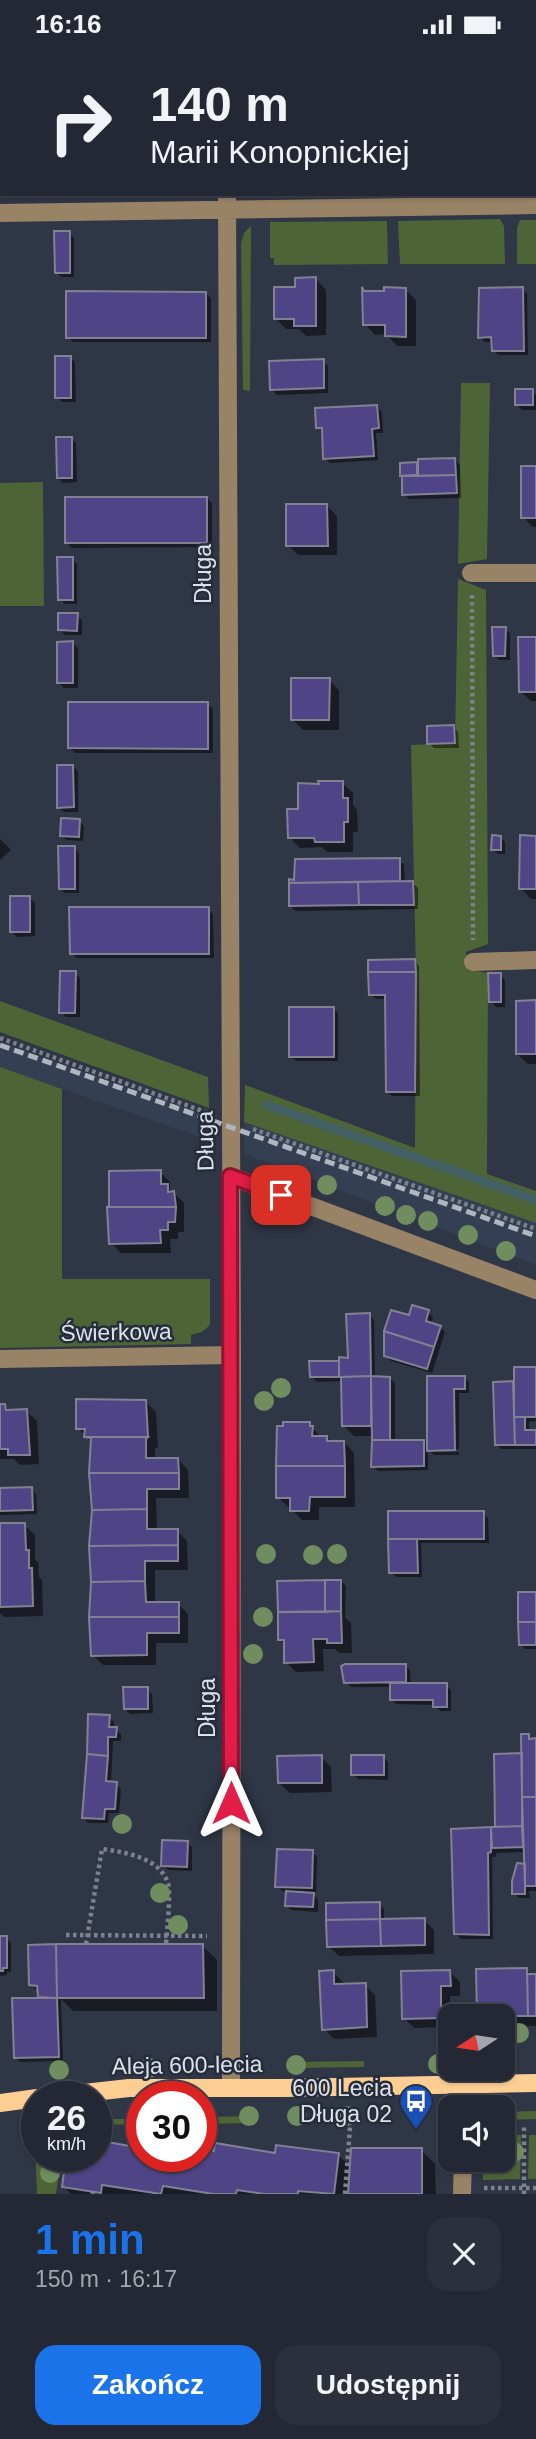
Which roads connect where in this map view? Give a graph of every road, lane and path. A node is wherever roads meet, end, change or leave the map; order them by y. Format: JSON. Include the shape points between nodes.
{"nodes":[{"id":1,"x":227,"y":202,"type":"edge"},
{"id":2,"x":536,"y":205,"type":"edge"},
{"id":3,"x":0,"y":213,"type":"edge"},
{"id":4,"x":471,"y":573,"type":"joint"},
{"id":5,"x":536,"y":573,"type":"edge"},
{"id":6,"x":536,"y":960,"type":"edge"},
{"id":7,"x":474,"y":962,"type":"joint"},
{"id":8,"x":0,"y":1038,"type":"edge"},
{"id":9,"x":229,"y":1121,"type":"junction"},
{"id":10,"x":230,"y":1176,"type":"junction"},
{"id":11,"x":536,"y":1229,"type":"edge"},
{"id":12,"x":536,"y":1290,"type":"edge"},
{"id":13,"x":232,"y":1355,"type":"junction"},
{"id":14,"x":0,"y":1359,"type":"edge"},
{"id":15,"x":66,"y":1935,"type":"dead end"},
{"id":16,"x":87,"y":1935,"type":"junction"},
{"id":17,"x":167,"y":1935,"type":"junction"},
{"id":18,"x":215,"y":1936,"type":"dead end"},
{"id":19,"x":86,"y":1944,"type":"dead end"},
{"id":20,"x":166,"y":1944,"type":"dead end"},
{"id":21,"x":463,"y":2083,"type":"junction"},
{"id":22,"x":536,"y":2083,"type":"edge"},
{"id":23,"x":231,"y":2088,"type":"junction"},
{"id":24,"x":112,"y":2090,"type":"edge"},
{"id":25,"x":463,"y":2095,"type":"edge"},
{"id":26,"x":21,"y":2100,"type":"edge"},
{"id":27,"x":0,"y":2103,"type":"edge"},
{"id":28,"x":524,"y":2126,"type":"dead end"},
{"id":29,"x":350,"y":2127,"type":"dead end"},
{"id":30,"x":463,"y":2172,"type":"edge"},
{"id":31,"x":536,"y":2188,"type":"edge"},
{"id":32,"x":462,"y":2191,"type":"edge"},
{"id":33,"x":524,"y":2191,"type":"edge"},
{"id":34,"x":345,"y":2194,"type":"edge"}],
"edges":[{"from":1,"to":2,"type":"street"},
{"from":1,"to":3,"type":"street"},
{"from":1,"to":9,"type":"street","name":"Długa"},
{"from":4,"to":5,"type":"street"},
{"from":4,"to":7,"type":"path"},
{"from":6,"to":7,"type":"street"},
{"from":8,"to":9,"type":"path"},
{"from":9,"to":10,"type":"street","name":"Długa"},
{"from":9,"to":11,"type":"path"},
{"from":10,"to":12,"type":"street"},
{"from":10,"to":13,"type":"street","name":"Długa"},
{"from":13,"to":14,"type":"street","name":"Świerkowa"},
{"from":13,"to":23,"type":"street","name":"Długa"},
{"from":15,"to":16,"type":"path"},
{"from":16,"to":17,"type":"path"},
{"from":16,"to":17,"type":"path","via":[[102,1849],[132,1853],[158,1868],[168,1883]]},
{"from":16,"to":19,"type":"path"},
{"from":17,"to":18,"type":"path"},
{"from":17,"to":20,"type":"path"},
{"from":21,"to":22,"type":"main road","name":"Aleja 600-lecia"},
{"from":21,"to":23,"type":"main road","name":"Aleja 600-lecia"},
{"from":21,"to":25,"type":"street"},
{"from":23,"to":24,"type":"main road","name":"Aleja 600-lecia"},
{"from":26,"to":27,"type":"main road"},
{"from":28,"to":33,"type":"path"},
{"from":29,"to":34,"type":"path"},
{"from":30,"to":32,"type":"street"},
{"from":31,"to":33,"type":"path"},
{"from":32,"to":33,"type":"path"}]}
